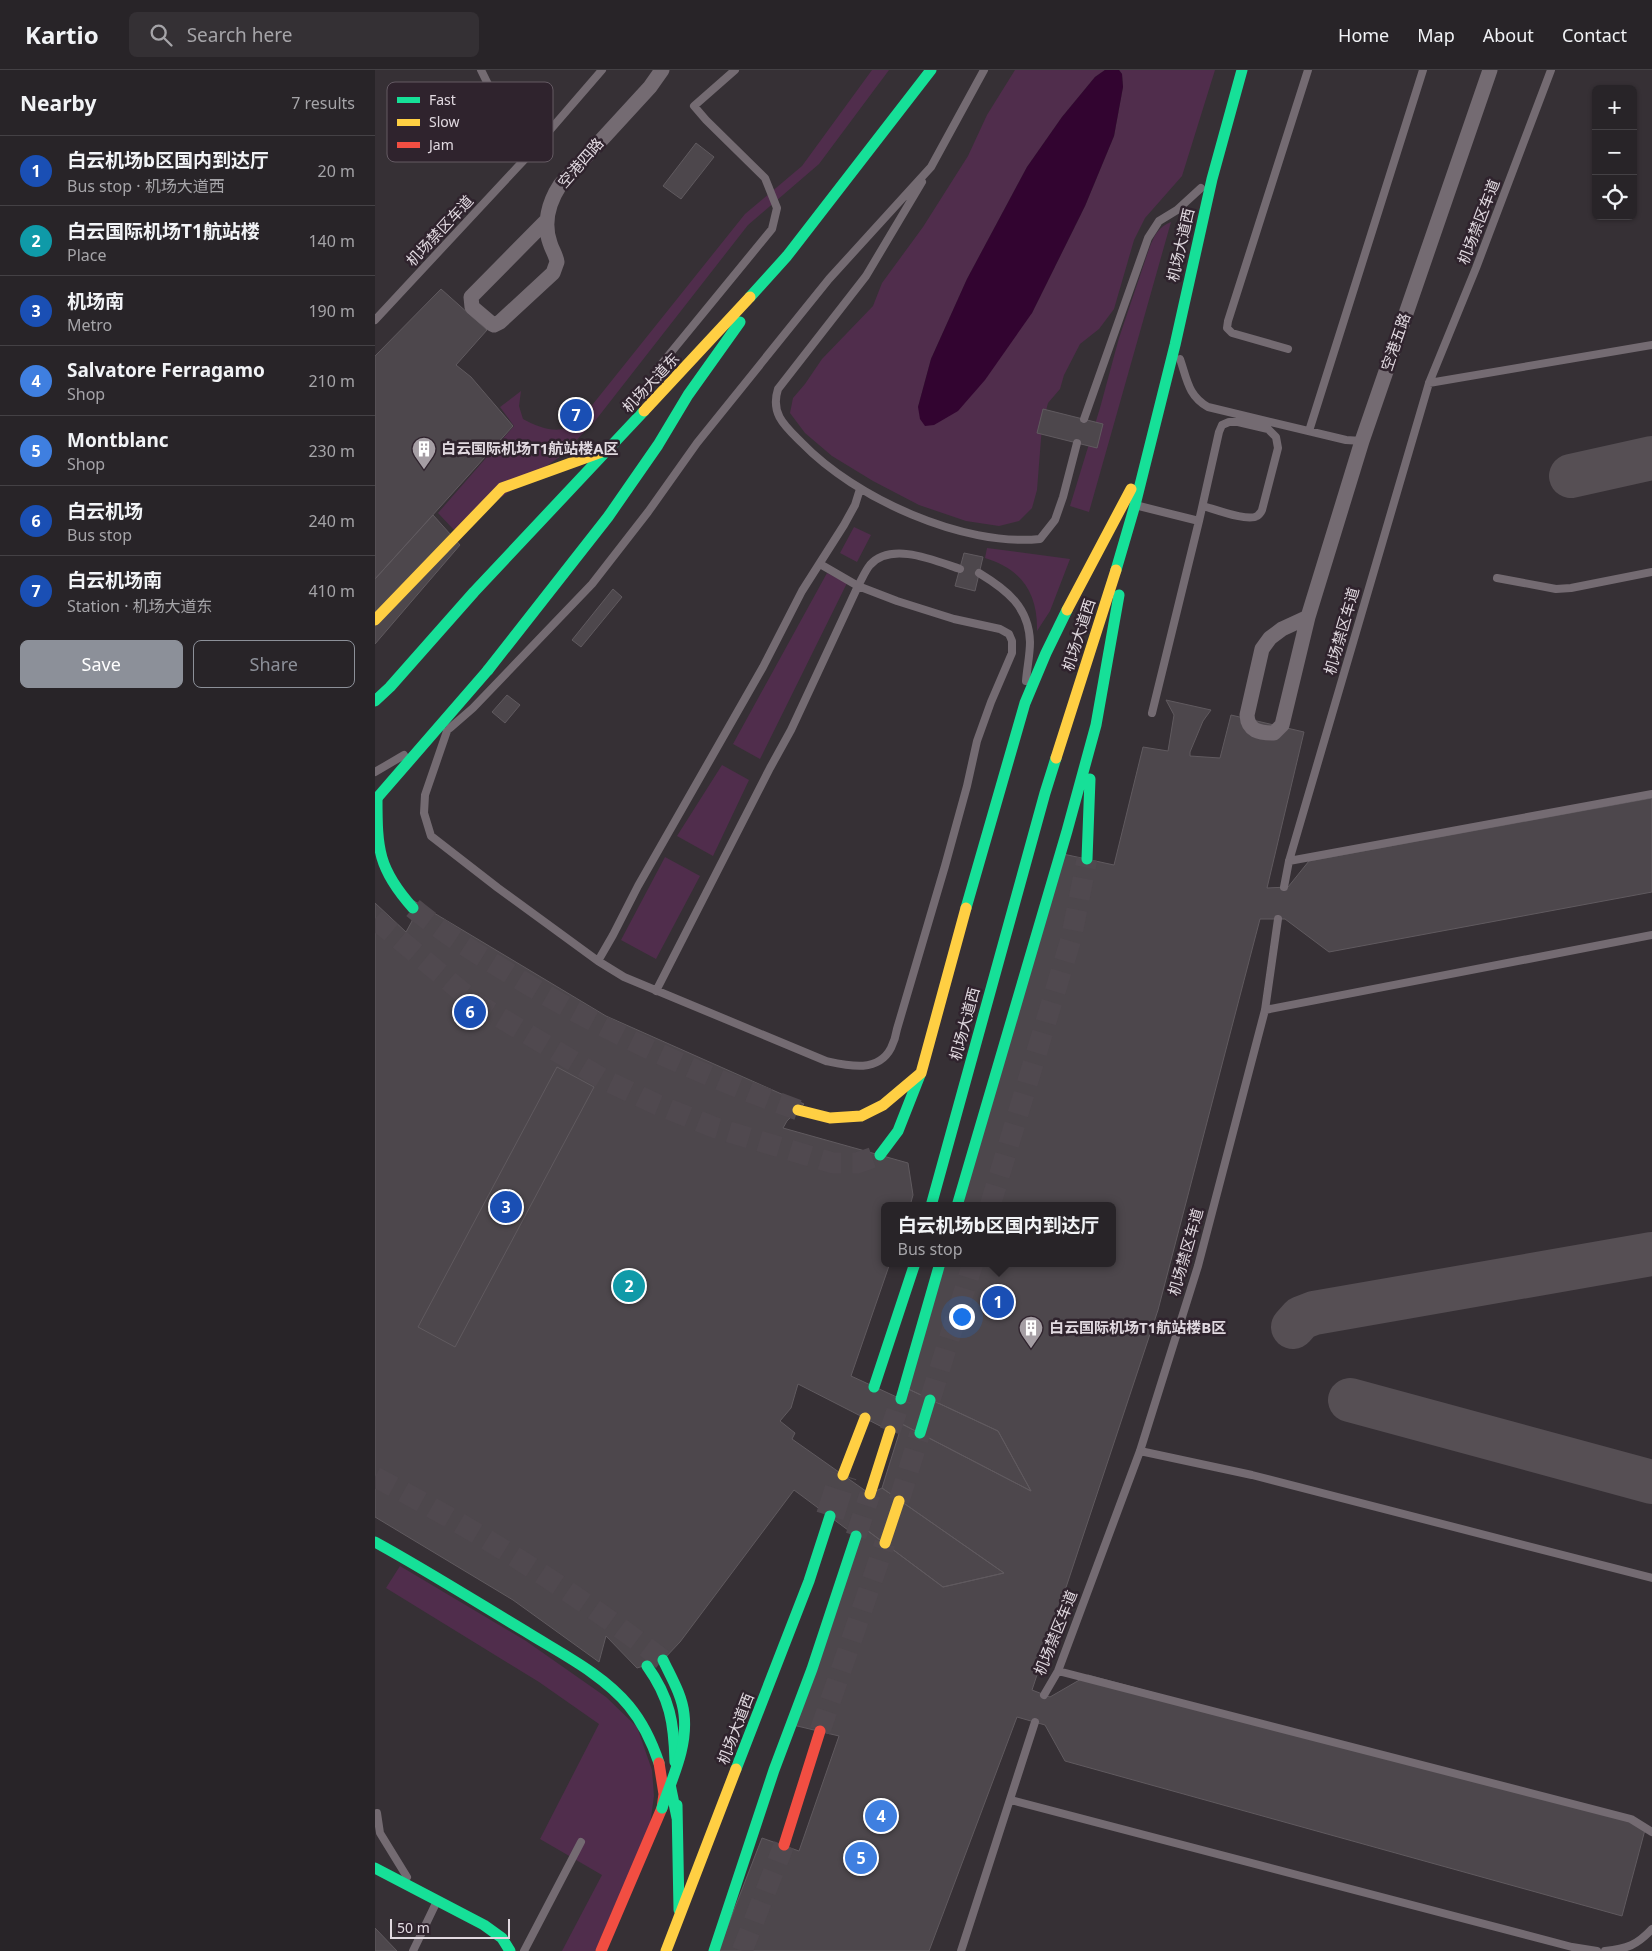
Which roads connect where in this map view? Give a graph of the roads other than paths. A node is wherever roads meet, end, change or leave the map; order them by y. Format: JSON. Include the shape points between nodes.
{"nodes":[{"id":1,"x":481,"y":70,"type":"edge"},
{"id":2,"x":602,"y":70,"type":"edge"},
{"id":3,"x":662,"y":70,"type":"edge"},
{"id":4,"x":735,"y":70,"type":"edge"},
{"id":5,"x":931,"y":70,"type":"edge"},
{"id":6,"x":984,"y":70,"type":"edge"},
{"id":7,"x":1242,"y":70,"type":"edge"},
{"id":8,"x":1307,"y":70,"type":"edge"},
{"id":9,"x":1423,"y":70,"type":"edge"},
{"id":10,"x":1490,"y":70,"type":"edge"},
{"id":11,"x":1551,"y":70,"type":"edge"},
{"id":12,"x":487,"y":82,"type":"edge"},
{"id":13,"x":887,"y":112,"type":"dead end"},
{"id":14,"x":553,"y":127,"type":"edge"},
{"id":15,"x":522,"y":162,"type":"edge"},
{"id":16,"x":931,"y":168,"type":"junction"},
{"id":17,"x":1211,"y":179,"type":"junction"},
{"id":18,"x":844,"y":183,"type":"junction"},
{"id":19,"x":547,"y":220,"type":"junction"},
{"id":20,"x":787,"y":256,"type":"junction"},
{"id":21,"x":375,"y":320,"type":"edge"},
{"id":22,"x":1652,"y":344,"type":"edge"},
{"id":23,"x":1175,"y":345,"type":"junction"},
{"id":24,"x":1288,"y":349,"type":"dead end"},
{"id":25,"x":1429,"y":383,"type":"junction"},
{"id":26,"x":1084,"y":419,"type":"dead end"},
{"id":27,"x":630,"y":427,"type":"junction"},
{"id":28,"x":1309,"y":430,"type":"junction"},
{"id":29,"x":1362,"y":441,"type":"junction"},
{"id":30,"x":1077,"y":443,"type":"dead end"},
{"id":31,"x":610,"y":449,"type":"junction"},
{"id":32,"x":1146,"y":462,"type":"junction"},
{"id":33,"x":860,"y":489,"type":"junction"},
{"id":34,"x":1135,"y":505,"type":"junction"},
{"id":35,"x":1203,"y":506,"type":"junction"},
{"id":36,"x":1199,"y":521,"type":"junction"},
{"id":37,"x":820,"y":564,"type":"junction"},
{"id":38,"x":960,"y":569,"type":"dead end"},
{"id":39,"x":1652,"y":572,"type":"edge"},
{"id":40,"x":979,"y":573,"type":"dead end"},
{"id":41,"x":1497,"y":578,"type":"dead end"},
{"id":42,"x":859,"y":586,"type":"junction"},
{"id":43,"x":1309,"y":616,"type":"junction"},
{"id":44,"x":375,"y":620,"type":"edge"},
{"id":45,"x":375,"y":701,"type":"edge"},
{"id":46,"x":1025,"y":703,"type":"junction"},
{"id":47,"x":1152,"y":713,"type":"dead end"},
{"id":48,"x":1096,"y":725,"type":"junction"},
{"id":49,"x":447,"y":731,"type":"junction"},
{"id":50,"x":375,"y":772,"type":"edge"},
{"id":51,"x":1652,"y":794,"type":"edge"},
{"id":52,"x":376,"y":799,"type":"edge"},
{"id":53,"x":1087,"y":859,"type":"tunnel mouth"},
{"id":54,"x":1289,"y":861,"type":"junction"},
{"id":55,"x":1283,"y":887,"type":"dead end"},
{"id":56,"x":413,"y":908,"type":"tunnel mouth"},
{"id":57,"x":1278,"y":919,"type":"dead end"},
{"id":58,"x":1652,"y":935,"type":"edge"},
{"id":59,"x":598,"y":961,"type":"junction"},
{"id":60,"x":656,"y":991,"type":"junction"},
{"id":61,"x":1265,"y":1010,"type":"junction"},
{"id":62,"x":921,"y":1073,"type":"junction"},
{"id":63,"x":798,"y":1110,"type":"tunnel mouth"},
{"id":64,"x":880,"y":1155,"type":"tunnel mouth"},
{"id":65,"x":932,"y":1202,"type":"edge"},
{"id":66,"x":958,"y":1202,"type":"edge"},
{"id":67,"x":914,"y":1267,"type":"edge"},
{"id":68,"x":939,"y":1267,"type":"edge"},
{"id":69,"x":874,"y":1387,"type":"dead end"},
{"id":70,"x":901,"y":1399,"type":"tunnel mouth"},
{"id":71,"x":930,"y":1400,"type":"tunnel mouth"},
{"id":72,"x":865,"y":1418,"type":"dead end"},
{"id":73,"x":890,"y":1431,"type":"tunnel mouth"},
{"id":74,"x":920,"y":1433,"type":"tunnel mouth"},
{"id":75,"x":1140,"y":1451,"type":"junction"},
{"id":76,"x":843,"y":1475,"type":"tunnel mouth"},
{"id":77,"x":870,"y":1494,"type":"tunnel mouth"},
{"id":78,"x":899,"y":1501,"type":"tunnel mouth"},
{"id":79,"x":830,"y":1516,"type":"tunnel mouth"},
{"id":80,"x":856,"y":1536,"type":"tunnel mouth"},
{"id":81,"x":392,"y":1538,"type":"dead end"},
{"id":82,"x":375,"y":1542,"type":"edge"},
{"id":83,"x":885,"y":1543,"type":"tunnel mouth"},
{"id":84,"x":1652,"y":1578,"type":"edge"},
{"id":85,"x":487,"y":1594,"type":"dead end"},
{"id":86,"x":537,"y":1625,"type":"dead end"},
{"id":87,"x":663,"y":1660,"type":"tunnel mouth"},
{"id":88,"x":647,"y":1666,"type":"dead end"},
{"id":89,"x":1058,"y":1670,"type":"junction"},
{"id":90,"x":1044,"y":1695,"type":"dead end"},
{"id":91,"x":1035,"y":1722,"type":"dead end"},
{"id":92,"x":820,"y":1731,"type":"tunnel mouth"},
{"id":93,"x":1011,"y":1800,"type":"junction"},
{"id":94,"x":662,"y":1808,"type":"junction"},
{"id":95,"x":377,"y":1812,"type":"dead end"},
{"id":96,"x":677,"y":1818,"type":"junction"},
{"id":97,"x":1652,"y":1832,"type":"edge"},
{"id":98,"x":581,"y":1842,"type":"dead end"},
{"id":99,"x":784,"y":1846,"type":"tunnel mouth"},
{"id":100,"x":375,"y":1868,"type":"edge"},
{"id":101,"x":415,"y":1889,"type":"junction"},
{"id":102,"x":437,"y":1900,"type":"junction"},
{"id":103,"x":679,"y":1917,"type":"junction"},
{"id":104,"x":1652,"y":1928,"type":"edge"},
{"id":105,"x":413,"y":1951,"type":"edge"},
{"id":106,"x":510,"y":1951,"type":"edge"},
{"id":107,"x":524,"y":1951,"type":"edge"},
{"id":108,"x":601,"y":1951,"type":"edge"},
{"id":109,"x":666,"y":1951,"type":"edge"},
{"id":110,"x":714,"y":1951,"type":"edge"},
{"id":111,"x":961,"y":1951,"type":"edge"},
{"id":112,"x":1597,"y":1951,"type":"edge"},
{"id":113,"x":1605,"y":1951,"type":"edge"}],
"edges":[{"from":1,"to":12,"type":"lane"},
{"from":2,"to":14,"type":"lane","name":"机场禁区车道"},
{"from":3,"to":19,"type":"street","name":"空港四路","via":[[559,185]]},
{"from":4,"to":27,"type":"lane","via":[[694,106],[765,178],[777,208],[772,229],[659,367]]},
{"from":5,"to":18,"type":"main road","name":"机场大道东"},
{"from":6,"to":16,"type":"lane"},
{"from":7,"to":17,"type":"main road","name":"机场大道西"},
{"from":8,"to":24,"type":"lane","via":[[1227,322],[1232,334]]},
{"from":9,"to":28,"type":"lane"},
{"from":10,"to":29,"type":"street","name":"空港五路"},
{"from":11,"to":25,"type":"lane","name":"机场禁区车道"},
{"from":13,"to":18,"type":"lane"},
{"from":15,"to":21,"type":"lane","name":"机场禁区车道"},
{"from":16,"to":33,"type":"lane","via":[[866,276],[778,389],[775,399],[780,421],[811,452]]},
{"from":16,"to":49,"type":"lane","via":[[829,279],[697,443],[592,584]]},
{"from":17,"to":23,"type":"main road","name":"机场大道西"},
{"from":17,"to":26,"type":"lane","via":[[1177,210],[1159,221],[1148,238]]},
{"from":18,"to":20,"type":"main road","name":"机场大道东"},
{"from":19,"to":19,"type":"street","name":"空港四路","via":[[547,232],[557,262],[553,273],[497,324],[492,324],[471,304],[471,297]]},
{"from":20,"to":27,"type":"main road","name":"机场大道东"},
{"from":20,"to":52,"type":"main road","bridge":true,"via":[[688,395],[608,518],[488,670]]},
{"from":22,"to":25,"type":"lane"},
{"from":23,"to":28,"type":"lane","via":[[1198,401],[1218,409]]},
{"from":23,"to":32,"type":"main road","name":"机场大道西"},
{"from":25,"to":54,"type":"lane","name":"机场禁区车道"},
{"from":27,"to":31,"type":"main road","name":"机场大道东"},
{"from":28,"to":29,"type":"lane"},
{"from":29,"to":43,"type":"street","name":"空港五路"},
{"from":30,"to":33,"type":"lane","via":[[1055,520],[1040,539],[1019,541],[946,526],[905,512]]},
{"from":31,"to":44,"type":"main road","via":[[502,488]]},
{"from":31,"to":45,"type":"main road","name":"机场大道东"},
{"from":32,"to":34,"type":"main road","name":"机场大道西"},
{"from":32,"to":46,"type":"main road","via":[[1079,586]]},
{"from":33,"to":37,"type":"lane","via":[[855,505]]},
{"from":34,"to":36,"type":"lane"},
{"from":34,"to":48,"type":"main road"},
{"from":34,"to":65,"type":"main road","name":"机场大道西","via":[[1045,794]]},
{"from":35,"to":35,"type":"lane","via":[[1222,425],[1238,422],[1268,429],[1278,448],[1258,516],[1251,518]]},
{"from":35,"to":36,"type":"lane"},
{"from":36,"to":47,"type":"lane"},
{"from":37,"to":42,"type":"lane"},
{"from":37,"to":59,"type":"lane","via":[[802,591],[763,667]]},
{"from":38,"to":42,"type":"lane","via":[[903,553],[888,554],[871,564]]},
{"from":39,"to":41,"type":"lane","via":[[1556,589]]},
{"from":40,"to":46,"type":"lane","via":[[1008,593],[1019,605],[1027,622],[1030,642]]},
{"from":42,"to":60,"type":"lane","via":[[791,730]]},
{"from":42,"to":60,"type":"lane","via":[[923,610],[1001,629],[1009,634],[1012,641],[1012,653],[977,741],[945,866],[891,1048],[881,1061],[866,1066],[827,1061]]},
{"from":43,"to":43,"type":"street","name":"空港五路","via":[[1282,629],[1262,649],[1247,715],[1252,730],[1274,734],[1282,725]]},
{"from":46,"to":62,"type":"main road"},
{"from":48,"to":53,"type":"main road"},
{"from":48,"to":66,"type":"main road"},
{"from":49,"to":50,"type":"lane"},
{"from":49,"to":59,"type":"lane","via":[[425,795],[423,813],[431,836]]},
{"from":51,"to":54,"type":"lane"},
{"from":52,"to":56,"type":"main road","via":[[380,849],[388,876]]},
{"from":54,"to":55,"type":"lane","name":"机场禁区车道"},
{"from":57,"to":61,"type":"lane","name":"机场禁区车道"},
{"from":58,"to":61,"type":"lane"},
{"from":59,"to":60,"type":"lane"},
{"from":61,"to":75,"type":"lane","name":"机场禁区车道","via":[[1198,1266]]},
{"from":62,"to":63,"type":"main road","via":[[883,1105],[861,1116],[830,1118]]},
{"from":62,"to":64,"type":"main road","via":[[898,1130]]},
{"from":67,"to":69,"type":"main road"},
{"from":68,"to":70,"type":"main road"},
{"from":71,"to":74,"type":"main road"},
{"from":72,"to":76,"type":"main road"},
{"from":73,"to":77,"type":"main road"},
{"from":75,"to":84,"type":"lane","via":[[1252,1475]]},
{"from":75,"to":89,"type":"lane","name":"机场禁区车道"},
{"from":78,"to":83,"type":"main road"},
{"from":79,"to":103,"type":"main road","name":"机场大道西","via":[[809,1581]]},
{"from":80,"to":110,"type":"main road"},
{"from":81,"to":85,"type":"main road"},
{"from":82,"to":94,"type":"main road","bridge":true,"via":[[568,1658],[619,1696],[638,1718],[659,1763],[663,1782]]},
{"from":86,"to":96,"type":"main road","via":[[597,1665],[639,1705],[663,1753]]},
{"from":87,"to":94,"type":"main road","bridge":true,"via":[[684,1714],[684,1737]]},
{"from":88,"to":96,"type":"main road","via":[[658,1680],[671,1710]]},
{"from":89,"to":90,"type":"lane","name":"机场禁区车道"},
{"from":89,"to":97,"type":"lane","via":[[1631,1820]]},
{"from":91,"to":93,"type":"lane"},
{"from":92,"to":99,"type":"main road"},
{"from":93,"to":111,"type":"lane"},
{"from":93,"to":112,"type":"lane"},
{"from":94,"to":108,"type":"main road"},
{"from":95,"to":101,"type":"lane","via":[[380,1833]]},
{"from":96,"to":103,"type":"main road"},
{"from":98,"to":107,"type":"lane"},
{"from":100,"to":101,"type":"main road"},
{"from":101,"to":102,"type":"main road"},
{"from":102,"to":105,"type":"lane"},
{"from":102,"to":106,"type":"main road","via":[[485,1925],[502,1938]]},
{"from":103,"to":109,"type":"main road","name":"机场大道西"},
{"from":104,"to":113,"type":"lane","via":[[1640,1942]]}]}
